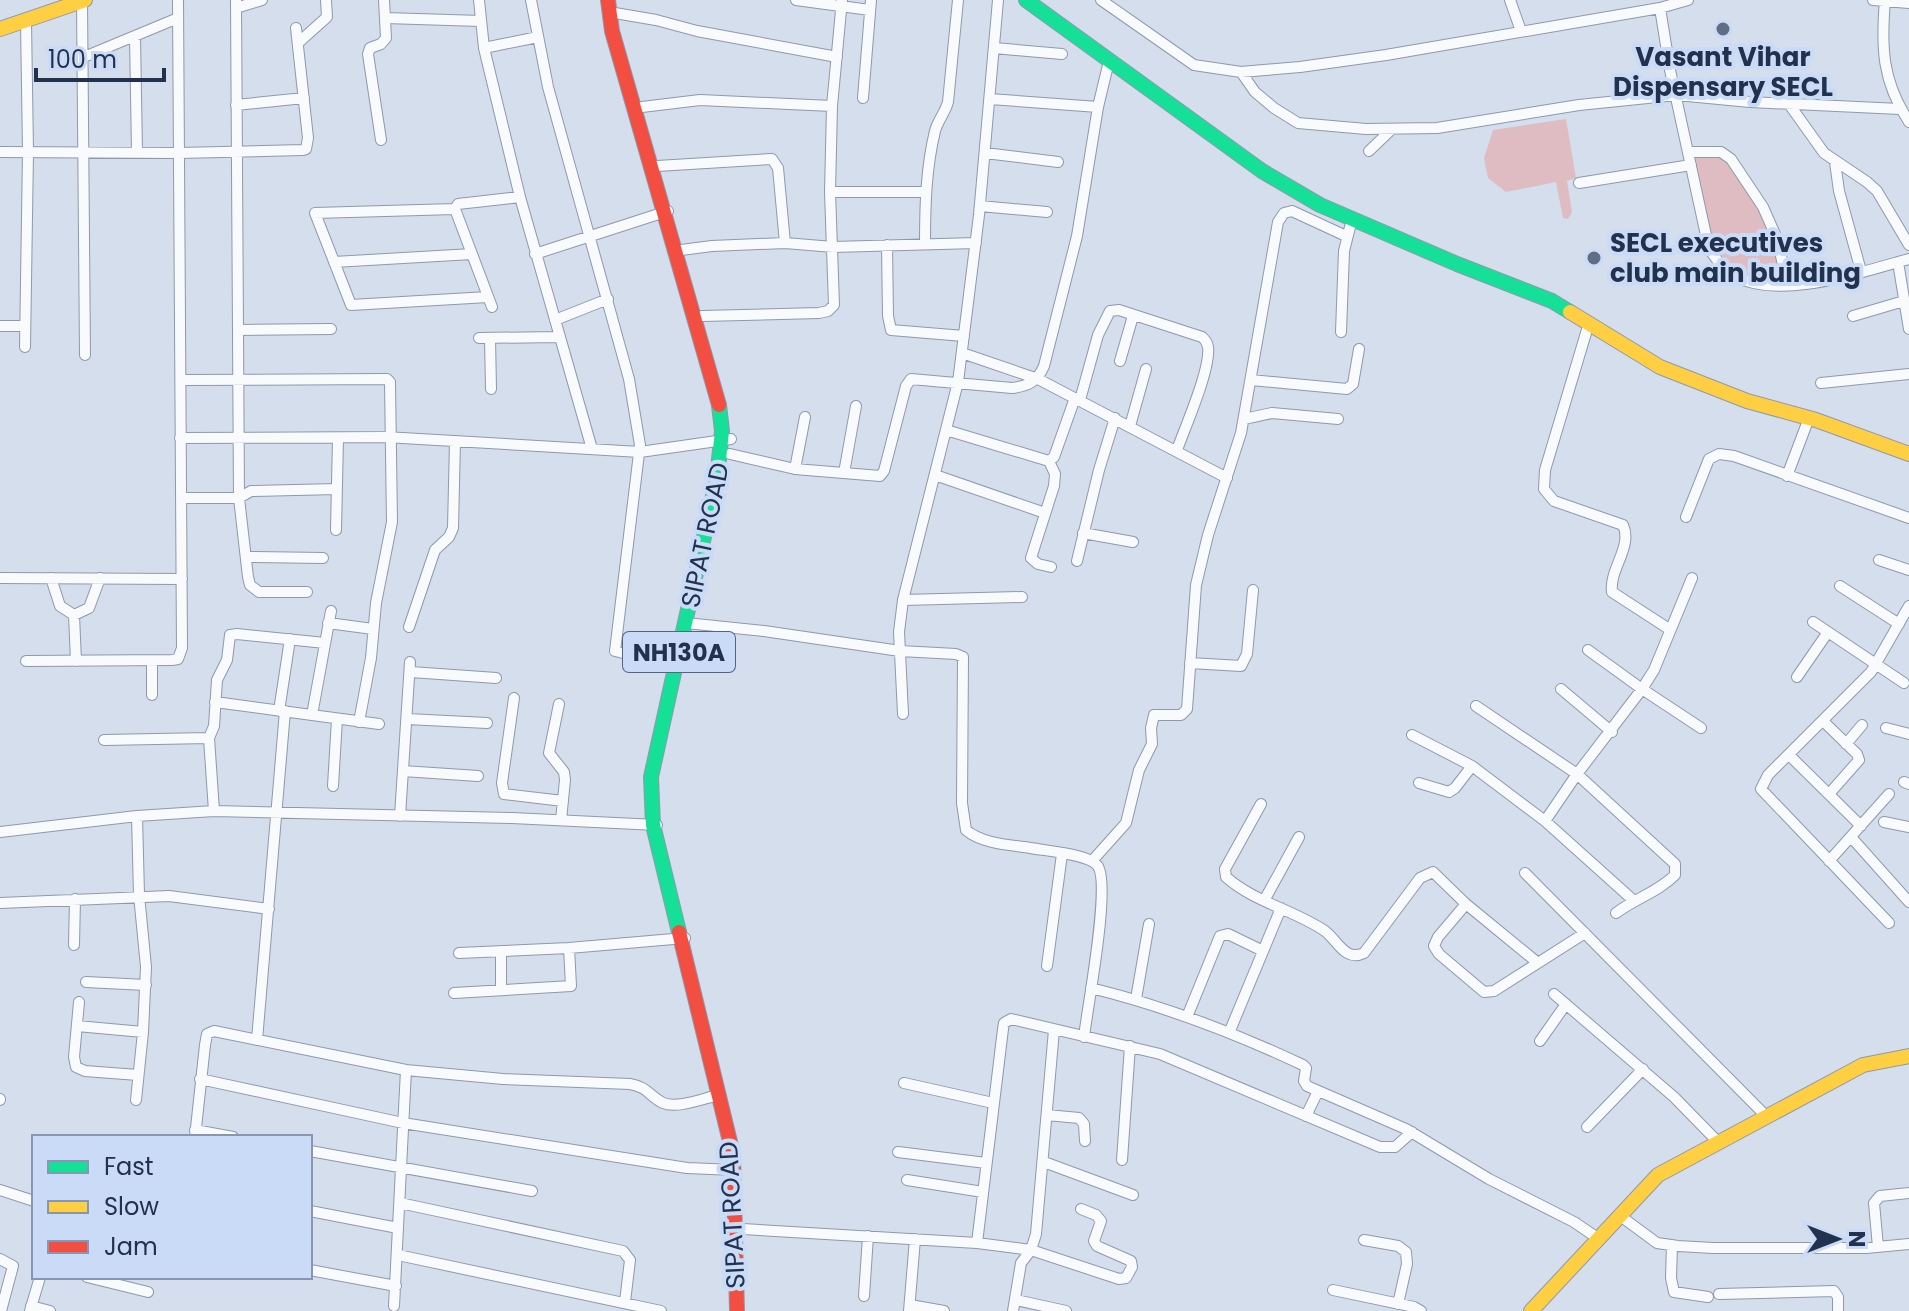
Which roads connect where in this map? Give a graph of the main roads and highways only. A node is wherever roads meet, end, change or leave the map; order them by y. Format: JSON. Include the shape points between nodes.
{"nodes":[{"id":1,"x":1026,"y":0,"type":"edge"},
{"id":2,"x":84,"y":1,"type":"edge"},
{"id":3,"x":612,"y":6,"type":"edge"},
{"id":4,"x":0,"y":29,"type":"edge"},
{"id":5,"x":666,"y":212,"type":"junction"},
{"id":6,"x":728,"y":444,"type":"junction"},
{"id":7,"x":1909,"y":454,"type":"edge"},
{"id":8,"x":690,"y":623,"type":"junction"},
{"id":9,"x":656,"y":825,"type":"junction"},
{"id":10,"x":684,"y":938,"type":"junction"},
{"id":11,"x":1909,"y":1056,"type":"edge"},
{"id":12,"x":737,"y":1311,"type":"edge"},
{"id":13,"x":744,"y":1311,"type":"edge"},
{"id":14,"x":1531,"y":1311,"type":"edge"}],
"edges":[{"from":1,"to":7,"type":"main road","via":[[1262,171],[1320,205],[1552,301],[1660,367]]},
{"from":2,"to":4,"type":"main road"},
{"from":3,"to":5,"type":"main road","name":"SIPAT ROAD","number":"NH130A"},
{"from":3,"to":5,"type":"main road","name":"SIPAT ROAD","number":"NH130A"},
{"from":5,"to":6,"type":"main road","name":"SIPAT ROAD","number":"NH130A"},
{"from":5,"to":6,"type":"main road","name":"SIPAT ROAD","number":"NH130A","via":[[726,402]]},
{"from":6,"to":8,"type":"main road","name":"SIPAT ROAD","number":"NH130A","via":[[704,584]]},
{"from":8,"to":9,"type":"main road","name":"SIPAT ROAD","number":"NH130A","via":[[659,765]]},
{"from":8,"to":9,"type":"main road","name":"SIPAT ROAD","number":"NH130A","via":[[655,749],[649,800]]},
{"from":9,"to":10,"type":"main road","name":"SIPAT ROAD","number":"NH130A"},
{"from":10,"to":12,"type":"main road","name":"SIPAT ROAD","number":"NH130A","via":[[735,1170]]},
{"from":10,"to":13,"type":"main road","name":"SIPAT ROAD","number":"NH130A","via":[[729,1099],[742,1179]]},
{"from":11,"to":14,"type":"main road","via":[[1863,1065],[1658,1175]]}]}
